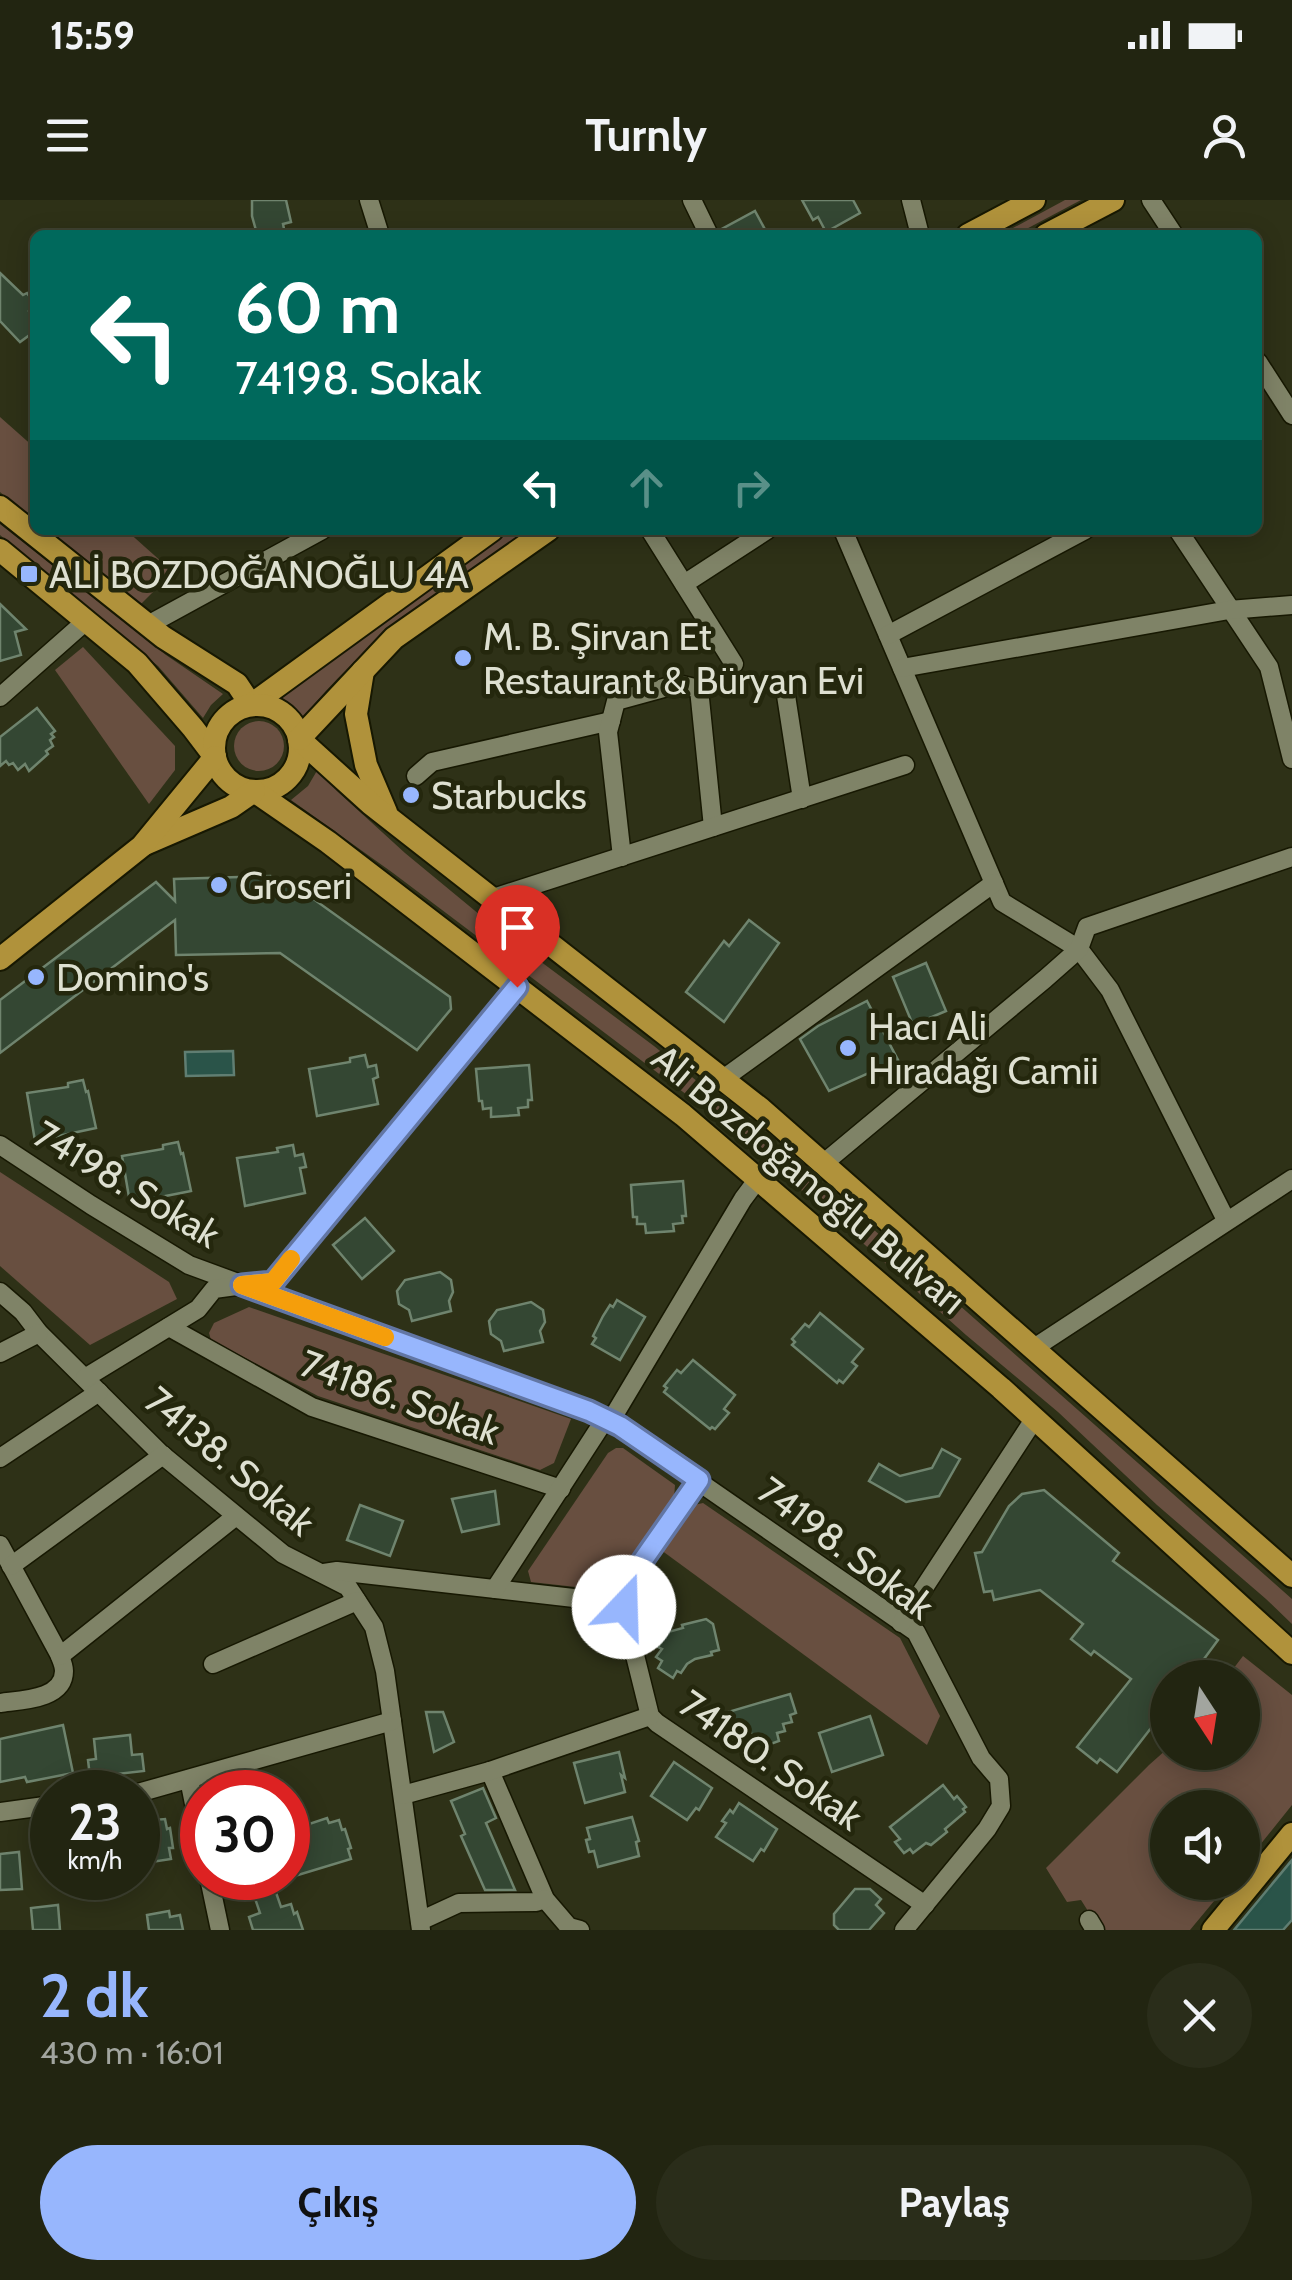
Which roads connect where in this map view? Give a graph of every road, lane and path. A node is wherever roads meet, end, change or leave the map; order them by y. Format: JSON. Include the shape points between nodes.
{"nodes":[{"id":1,"x":369,"y":200,"type":"edge"},
{"id":2,"x":692,"y":200,"type":"edge"},
{"id":3,"x":911,"y":200,"type":"edge"},
{"id":4,"x":1034,"y":200,"type":"edge"},
{"id":5,"x":1113,"y":200,"type":"edge"},
{"id":6,"x":1151,"y":200,"type":"edge"},
{"id":7,"x":378,"y":230,"type":"edge"},
{"id":8,"x":707,"y":230,"type":"edge"},
{"id":9,"x":919,"y":230,"type":"edge"},
{"id":10,"x":977,"y":230,"type":"edge"},
{"id":11,"x":1056,"y":230,"type":"edge"},
{"id":12,"x":1171,"y":230,"type":"edge"},
{"id":13,"x":1262,"y":368,"type":"edge"},
{"id":14,"x":1292,"y":415,"type":"edge"},
{"id":15,"x":0,"y":506,"type":"edge"},
{"id":16,"x":30,"y":530,"type":"edge"},
{"id":17,"x":36,"y":535,"type":"edge"},
{"id":18,"x":313,"y":535,"type":"edge"},
{"id":19,"x":478,"y":535,"type":"edge"},
{"id":20,"x":541,"y":535,"type":"edge"},
{"id":21,"x":653,"y":535,"type":"edge"},
{"id":22,"x":760,"y":535,"type":"edge"},
{"id":23,"x":844,"y":535,"type":"edge"},
{"id":24,"x":1076,"y":535,"type":"edge"},
{"id":25,"x":1181,"y":535,"type":"edge"},
{"id":26,"x":0,"y":550,"type":"edge"},
{"id":27,"x":684,"y":584,"type":"junction"},
{"id":28,"x":1292,"y":605,"type":"edge"},
{"id":29,"x":1229,"y":610,"type":"junction"},
{"id":30,"x":86,"y":621,"type":"junction"},
{"id":31,"x":148,"y":625,"type":"junction"},
{"id":32,"x":888,"y":635,"type":"junction"},
{"id":33,"x":734,"y":664,"type":"dead end"},
{"id":34,"x":902,"y":668,"type":"junction"},
{"id":35,"x":363,"y":672,"type":"junction"},
{"id":36,"x":785,"y":689,"type":"dead end"},
{"id":37,"x":0,"y":696,"type":"edge"},
{"id":38,"x":251,"y":705,"type":"junction"},
{"id":39,"x":611,"y":721,"type":"junction"},
{"id":40,"x":299,"y":739,"type":"junction"},
{"id":41,"x":214,"y":757,"type":"junction"},
{"id":42,"x":1292,"y":760,"type":"edge"},
{"id":43,"x":905,"y":765,"type":"dead end"},
{"id":44,"x":416,"y":776,"type":"dead end"},
{"id":45,"x":254,"y":791,"type":"junction"},
{"id":46,"x":802,"y":798,"type":"junction"},
{"id":47,"x":389,"y":818,"type":"junction"},
{"id":48,"x":713,"y":827,"type":"junction"},
{"id":49,"x":142,"y":846,"type":"junction"},
{"id":50,"x":622,"y":857,"type":"junction"},
{"id":51,"x":1292,"y":857,"type":"edge"},
{"id":52,"x":994,"y":883,"type":"junction"},
{"id":53,"x":490,"y":899,"type":"junction"},
{"id":54,"x":1079,"y":949,"type":"junction"},
{"id":55,"x":0,"y":959,"type":"edge"},
{"id":56,"x":517,"y":987,"type":"junction"},
{"id":57,"x":723,"y":1080,"type":"junction"},
{"id":58,"x":0,"y":1144,"type":"edge"},
{"id":59,"x":824,"y":1163,"type":"junction"},
{"id":60,"x":758,"y":1179,"type":"junction"},
{"id":61,"x":1292,"y":1179,"type":"edge"},
{"id":62,"x":1226,"y":1220,"type":"junction"},
{"id":63,"x":242,"y":1285,"type":"junction"},
{"id":64,"x":0,"y":1292,"type":"edge"},
{"id":65,"x":170,"y":1327,"type":"junction"},
{"id":66,"x":38,"y":1333,"type":"junction"},
{"id":67,"x":1034,"y":1348,"type":"junction"},
{"id":68,"x":0,"y":1353,"type":"edge"},
{"id":69,"x":85,"y":1378,"type":"junction"},
{"id":70,"x":99,"y":1392,"type":"junction"},
{"id":71,"x":1035,"y":1418,"type":"junction"},
{"id":72,"x":608,"y":1420,"type":"junction"},
{"id":73,"x":163,"y":1455,"type":"junction"},
{"id":74,"x":0,"y":1458,"type":"edge"},
{"id":75,"x":699,"y":1480,"type":"junction"},
{"id":76,"x":561,"y":1489,"type":"junction"},
{"id":77,"x":236,"y":1516,"type":"junction"},
{"id":78,"x":4,"y":1557,"type":"edge"},
{"id":79,"x":320,"y":1573,"type":"junction"},
{"id":80,"x":1292,"y":1576,"type":"edge"},
{"id":81,"x":495,"y":1589,"type":"junction"},
{"id":82,"x":622,"y":1599,"type":"junction"},
{"id":83,"x":357,"y":1601,"type":"junction"},
{"id":84,"x":902,"y":1623,"type":"junction"},
{"id":85,"x":1292,"y":1653,"type":"edge"},
{"id":86,"x":60,"y":1656,"type":"junction"},
{"id":87,"x":213,"y":1664,"type":"dead end"},
{"id":88,"x":0,"y":1703,"type":"edge"},
{"id":89,"x":650,"y":1716,"type":"junction"},
{"id":90,"x":392,"y":1721,"type":"junction"},
{"id":91,"x":220,"y":1770,"type":"edge"},
{"id":92,"x":490,"y":1771,"type":"junction"},
{"id":93,"x":403,"y":1796,"type":"junction"},
{"id":94,"x":30,"y":1807,"type":"edge"},
{"id":95,"x":0,"y":1812,"type":"edge"},
{"id":96,"x":1290,"y":1837,"type":"edge"},
{"id":97,"x":545,"y":1899,"type":"junction"},
{"id":98,"x":214,"y":1900,"type":"edge"},
{"id":99,"x":925,"y":1905,"type":"junction"},
{"id":100,"x":420,"y":1926,"type":"edge"},
{"id":101,"x":220,"y":1930,"type":"edge"},
{"id":102,"x":580,"y":1930,"type":"edge"},
{"id":103,"x":904,"y":1930,"type":"edge"},
{"id":104,"x":1212,"y":1930,"type":"edge"}],
"edges":[{"from":1,"to":7,"type":"street"},
{"from":2,"to":8,"type":"street"},
{"from":3,"to":9,"type":"street"},
{"from":4,"to":10,"type":"main road"},
{"from":5,"to":11,"type":"main road"},
{"from":6,"to":12,"type":"street"},
{"from":13,"to":14,"type":"street"},
{"from":15,"to":16,"type":"main road"},
{"from":17,"to":31,"type":"main road"},
{"from":18,"to":31,"type":"street"},
{"from":19,"to":38,"type":"main road"},
{"from":20,"to":35,"type":"main road","via":[[394,638]]},
{"from":21,"to":27,"type":"street"},
{"from":22,"to":27,"type":"street"},
{"from":23,"to":32,"type":"street"},
{"from":24,"to":32,"type":"street"},
{"from":25,"to":29,"type":"street"},
{"from":26,"to":30,"type":"main road"},
{"from":27,"to":33,"type":"street"},
{"from":28,"to":29,"type":"street"},
{"from":29,"to":34,"type":"street"},
{"from":29,"to":42,"type":"street","via":[[1269,667]]},
{"from":30,"to":37,"type":"street"},
{"from":30,"to":41,"type":"main road","via":[[137,664]]},
{"from":31,"to":38,"type":"main road","via":[[237,684]]},
{"from":32,"to":34,"type":"street"},
{"from":34,"to":52,"type":"street"},
{"from":35,"to":40,"type":"main road"},
{"from":35,"to":47,"type":"main road","via":[[356,714],[366,765]]},
{"from":36,"to":46,"type":"street"},
{"from":38,"to":40,"type":"main road","via":[[280,710]]},
{"from":38,"to":41,"type":"main road","via":[[225,718]]},
{"from":39,"to":44,"type":"street","via":[[432,762]]},
{"from":39,"to":48,"type":"street","via":[[616,701],[678,684],[699,689]]},
{"from":39,"to":50,"type":"street"},
{"from":40,"to":45,"type":"main road","via":[[291,774]]},
{"from":40,"to":47,"type":"main road","name":"Ali Bozdoğanoğlu Bulvarı"},
{"from":41,"to":45,"type":"main road","via":[[228,780]]},
{"from":41,"to":49,"type":"main road"},
{"from":43,"to":46,"type":"street"},
{"from":45,"to":49,"type":"main road"},
{"from":45,"to":56,"type":"main road","name":"Ali Bozdoğanoğlu Bulvarı"},
{"from":46,"to":48,"type":"street"},
{"from":47,"to":53,"type":"main road","name":"Ali Bozdoğanoğlu Bulvarı"},
{"from":48,"to":50,"type":"street"},
{"from":49,"to":55,"type":"main road"},
{"from":50,"to":53,"type":"street"},
{"from":51,"to":54,"type":"street","via":[[1087,927]]},
{"from":52,"to":54,"type":"street","via":[[1002,902]]},
{"from":52,"to":57,"type":"street"},
{"from":53,"to":57,"type":"main road","name":"Ali Bozdoğanoğlu Bulvarı"},
{"from":54,"to":59,"type":"street"},
{"from":54,"to":62,"type":"street","via":[[1110,990]]},
{"from":56,"to":60,"type":"main road","name":"Ali Bozdoğanoğlu Bulvarı"},
{"from":56,"to":63,"type":"street","via":[[273,1282]]},
{"from":57,"to":59,"type":"main road","name":"Ali Bozdoğanoğlu Bulvarı"},
{"from":58,"to":63,"type":"street","name":"74198. Sokak","via":[[189,1265]]},
{"from":59,"to":67,"type":"main road","name":"Ali Bozdoğanoğlu Bulvarı"},
{"from":60,"to":71,"type":"main road","name":"Ali Bozdoğanoğlu Bulvarı"},
{"from":60,"to":72,"type":"street"},
{"from":61,"to":62,"type":"street"},
{"from":62,"to":67,"type":"street"},
{"from":63,"to":65,"type":"street","via":[[214,1288],[198,1309]]},
{"from":63,"to":72,"type":"street","name":"74198. Sokak"},
{"from":64,"to":66,"type":"street","name":"74138. Sokak"},
{"from":65,"to":69,"type":"street"},
{"from":65,"to":76,"type":"street","name":"74186. Sokak","via":[[312,1407]]},
{"from":66,"to":68,"type":"street"},
{"from":66,"to":69,"type":"street","name":"74138. Sokak"},
{"from":67,"to":80,"type":"main road","name":"Ali Bozdoğanoğlu Bulvarı"},
{"from":69,"to":70,"type":"street","name":"74138. Sokak"},
{"from":70,"to":73,"type":"street","name":"74138. Sokak"},
{"from":70,"to":74,"type":"street"},
{"from":71,"to":84,"type":"street"},
{"from":71,"to":85,"type":"main road","name":"Ali Bozdoğanoğlu Bulvarı"},
{"from":72,"to":75,"type":"street","name":"74198. Sokak"},
{"from":72,"to":76,"type":"street"},
{"from":73,"to":77,"type":"street","name":"74138. Sokak"},
{"from":73,"to":78,"type":"street"},
{"from":75,"to":82,"type":"street"},
{"from":75,"to":84,"type":"street","name":"74198. Sokak"},
{"from":76,"to":81,"type":"street"},
{"from":77,"to":79,"type":"street","name":"74138. Sokak"},
{"from":77,"to":86,"type":"street"},
{"from":78,"to":86,"type":"street"},
{"from":79,"to":81,"type":"street"},
{"from":79,"to":83,"type":"street","name":"74138. Sokak","via":[[348,1587]]},
{"from":81,"to":82,"type":"street"},
{"from":82,"to":89,"type":"street","name":"74180. Sokak"},
{"from":83,"to":87,"type":"street"},
{"from":83,"to":90,"type":"street","name":"74138. Sokak","via":[[374,1627]]},
{"from":84,"to":99,"type":"street","name":"74198. Sokak","via":[[916,1632],[998,1780],[994,1818]]},
{"from":86,"to":88,"type":"street","via":[[60,1685],[44,1696]]},
{"from":89,"to":92,"type":"street"},
{"from":89,"to":99,"type":"street","name":"74180. Sokak"},
{"from":90,"to":91,"type":"street"},
{"from":90,"to":93,"type":"street","name":"74138. Sokak"},
{"from":92,"to":93,"type":"street"},
{"from":92,"to":97,"type":"street"},
{"from":93,"to":100,"type":"street","name":"74138. Sokak"},
{"from":94,"to":95,"type":"street"},
{"from":96,"to":104,"type":"main road"},
{"from":97,"to":100,"type":"street","via":[[459,1903]]},
{"from":97,"to":102,"type":"street","via":[[569,1927]]},
{"from":98,"to":101,"type":"street"},
{"from":99,"to":103,"type":"street","name":"74198. Sokak"}]}
